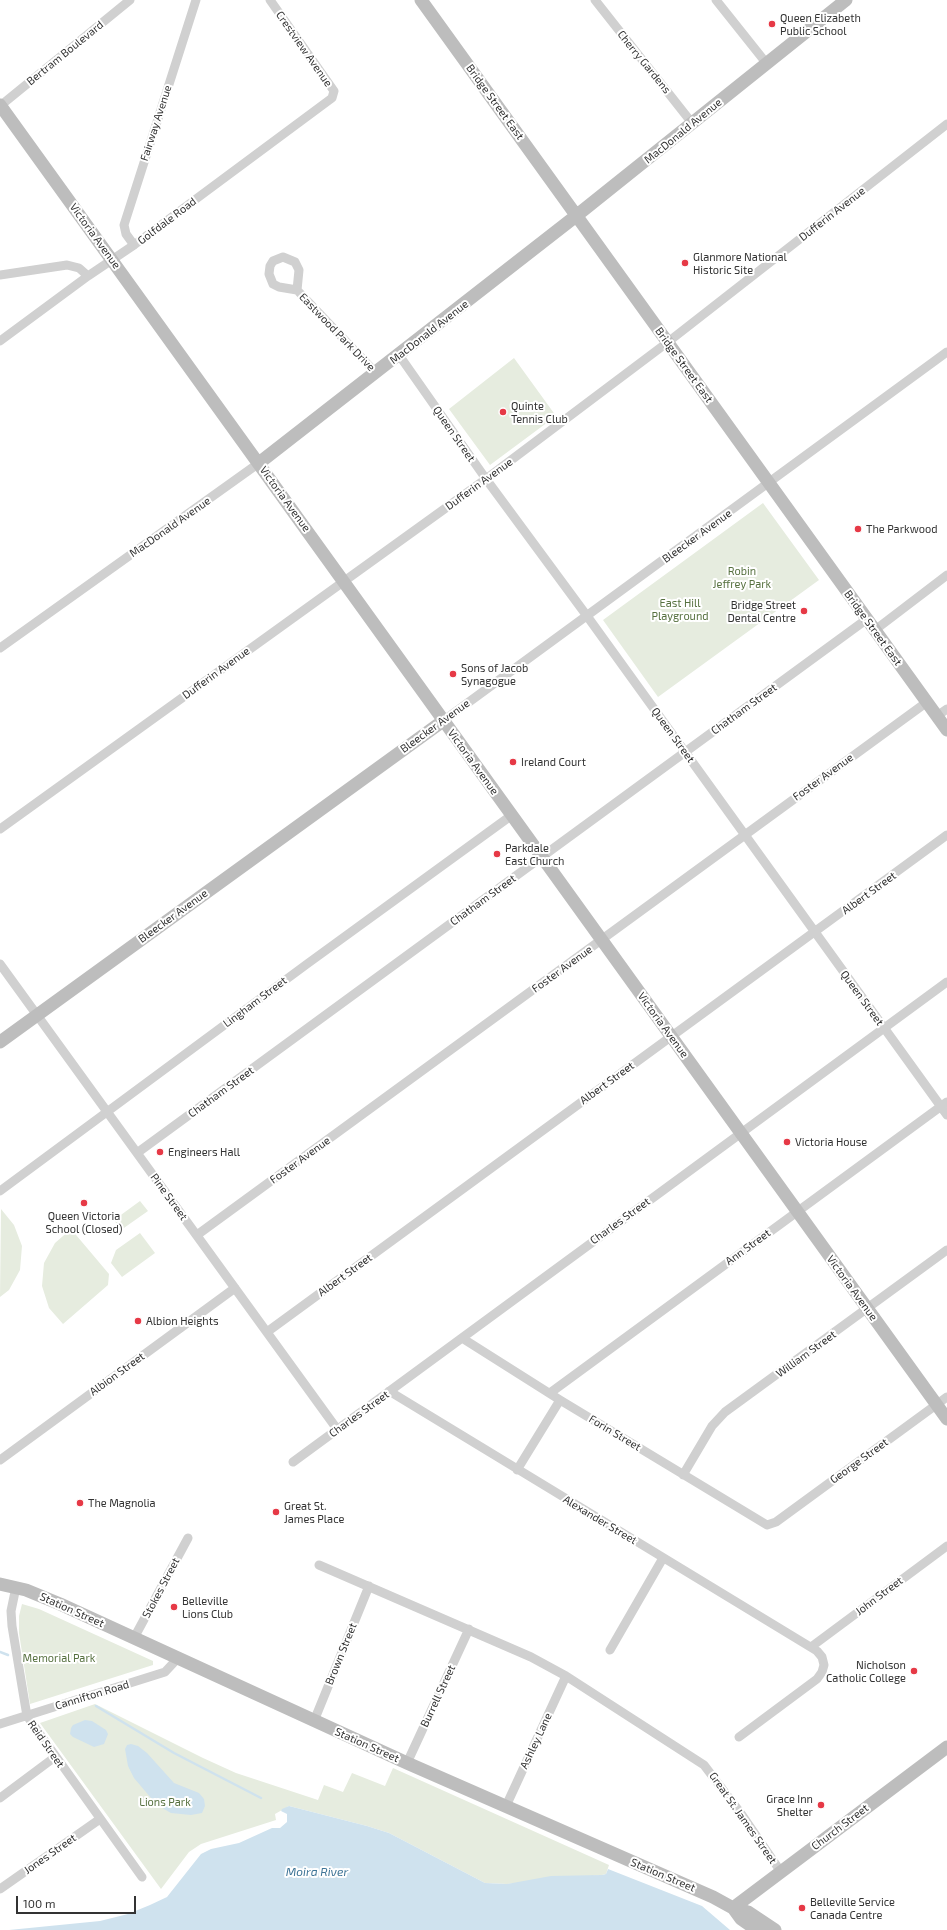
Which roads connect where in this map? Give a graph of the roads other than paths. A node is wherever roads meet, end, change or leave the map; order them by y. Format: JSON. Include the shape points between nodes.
{"nodes":[{"id":1,"x":130,"y":0,"type":"edge"},
{"id":2,"x":196,"y":0,"type":"edge"},
{"id":3,"x":270,"y":0,"type":"edge"},
{"id":4,"x":421,"y":0,"type":"edge"},
{"id":5,"x":595,"y":0,"type":"edge"},
{"id":6,"x":716,"y":0,"type":"edge"},
{"id":7,"x":846,"y":0,"type":"edge"},
{"id":8,"x":767,"y":64,"type":"junction"},
{"id":9,"x":332,"y":98,"type":"joint"},
{"id":10,"x":0,"y":105,"type":"edge"},
{"id":11,"x":692,"y":123,"type":"junction"},
{"id":12,"x":947,"y":124,"type":"edge"},
{"id":13,"x":576,"y":216,"type":"junction"},
{"id":14,"x":134,"y":245,"type":"junction"},
{"id":15,"x":113,"y":260,"type":"junction"},
{"id":16,"x":0,"y":275,"type":"edge"},
{"id":17,"x":88,"y":276,"type":"junction"},
{"id":18,"x":297,"y":290,"type":"dead end"},
{"id":19,"x":0,"y":340,"type":"edge"},
{"id":20,"x":668,"y":342,"type":"junction"},
{"id":21,"x":947,"y":352,"type":"edge"},
{"id":22,"x":399,"y":355,"type":"junction"},
{"id":23,"x":376,"y":373,"type":"junction"},
{"id":24,"x":259,"y":463,"type":"junction"},
{"id":25,"x":486,"y":480,"type":"junction"},
{"id":26,"x":769,"y":484,"type":"junction"},
{"id":27,"x":947,"y":575,"type":"edge"},
{"id":28,"x":344,"y":582,"type":"junction"},
{"id":29,"x":587,"y":616,"type":"junction"},
{"id":30,"x":867,"y":619,"type":"junction"},
{"id":31,"x":875,"y":630,"type":"junction"},
{"id":32,"x":0,"y":648,"type":"edge"},
{"id":33,"x":927,"y":702,"type":"junction"},
{"id":34,"x":942,"y":713,"type":"edge"},
{"id":35,"x":443,"y":721,"type":"junction"},
{"id":36,"x":947,"y":730,"type":"edge"},
{"id":37,"x":685,"y":752,"type":"junction"},
{"id":38,"x":512,"y":815,"type":"junction"},
{"id":39,"x":0,"y":829,"type":"edge"},
{"id":40,"x":744,"y":835,"type":"junction"},
{"id":41,"x":947,"y":835,"type":"edge"},
{"id":42,"x":542,"y":857,"type":"junction"},
{"id":43,"x":815,"y":933,"type":"junction"},
{"id":44,"x":602,"y":939,"type":"junction"},
{"id":45,"x":0,"y":964,"type":"edge"},
{"id":46,"x":947,"y":982,"type":"edge"},
{"id":47,"x":37,"y":1015,"type":"junction"},
{"id":48,"x":884,"y":1028,"type":"junction"},
{"id":49,"x":671,"y":1036,"type":"junction"},
{"id":50,"x":0,"y":1042,"type":"edge"},
{"id":51,"x":944,"y":1104,"type":"edge"},
{"id":52,"x":107,"y":1112,"type":"junction"},
{"id":53,"x":947,"y":1115,"type":"edge"},
{"id":54,"x":741,"y":1132,"type":"junction"},
{"id":55,"x":137,"y":1153,"type":"junction"},
{"id":56,"x":0,"y":1191,"type":"edge"},
{"id":57,"x":797,"y":1211,"type":"junction"},
{"id":58,"x":197,"y":1235,"type":"junction"},
{"id":59,"x":947,"y":1250,"type":"edge"},
{"id":60,"x":235,"y":1288,"type":"junction"},
{"id":61,"x":867,"y":1309,"type":"junction"},
{"id":62,"x":267,"y":1332,"type":"junction"},
{"id":63,"x":462,"y":1338,"type":"junction"},
{"id":64,"x":389,"y":1391,"type":"junction"},
{"id":65,"x":550,"y":1394,"type":"junction"},
{"id":66,"x":560,"y":1400,"type":"junction"},
{"id":67,"x":942,"y":1401,"type":"edge"},
{"id":68,"x":947,"y":1419,"type":"edge"},
{"id":69,"x":338,"y":1429,"type":"junction"},
{"id":70,"x":0,"y":1460,"type":"edge"},
{"id":71,"x":293,"y":1462,"type":"dead end"},
{"id":72,"x":517,"y":1470,"type":"junction"},
{"id":73,"x":683,"y":1475,"type":"junction"},
{"id":74,"x":770,"y":1524,"type":"joint"},
{"id":75,"x":188,"y":1538,"type":"dead end"},
{"id":76,"x":947,"y":1546,"type":"edge"},
{"id":77,"x":663,"y":1558,"type":"junction"},
{"id":78,"x":319,"y":1565,"type":"dead end"},
{"id":79,"x":0,"y":1584,"type":"edge"},
{"id":80,"x":369,"y":1586,"type":"junction"},
{"id":81,"x":16,"y":1587,"type":"junction"},
{"id":82,"x":469,"y":1629,"type":"junction"},
{"id":83,"x":134,"y":1638,"type":"junction"},
{"id":84,"x":811,"y":1647,"type":"junction"},
{"id":85,"x":610,"y":1650,"type":"dead end"},
{"id":86,"x":178,"y":1658,"type":"junction"},
{"id":87,"x":566,"y":1676,"type":"junction"},
{"id":88,"x":27,"y":1716,"type":"junction"},
{"id":89,"x":314,"y":1722,"type":"junction"},
{"id":90,"x":0,"y":1724,"type":"edge"},
{"id":91,"x":739,"y":1737,"type":"dead end"},
{"id":92,"x":947,"y":1747,"type":"edge"},
{"id":93,"x":55,"y":1757,"type":"junction"},
{"id":94,"x":407,"y":1763,"type":"junction"},
{"id":95,"x":0,"y":1798,"type":"edge"},
{"id":96,"x":506,"y":1806,"type":"junction"},
{"id":97,"x":100,"y":1819,"type":"junction"},
{"id":98,"x":781,"y":1872,"type":"junction"},
{"id":99,"x":142,"y":1877,"type":"dead end"},
{"id":100,"x":0,"y":1889,"type":"edge"},
{"id":101,"x":733,"y":1908,"type":"junction"},
{"id":102,"x":757,"y":1930,"type":"edge"},
{"id":103,"x":775,"y":1930,"type":"edge"}],
"edges":[{"from":1,"to":10,"type":"street","name":"Bertram Boulevard"},
{"from":2,"to":14,"type":"street","name":"Fairway Avenue","via":[[124,226]]},
{"from":3,"to":9,"type":"street","name":"Crestview Avenue","via":[[334,91]]},
{"from":4,"to":13,"type":"street","name":"Bridge Street East"},
{"from":5,"to":11,"type":"street","name":"Cherry Gardens"},
{"from":6,"to":8,"type":"street"},
{"from":7,"to":8,"type":"street","name":"MacDonald Avenue"},
{"from":8,"to":11,"type":"street","name":"MacDonald Avenue"},
{"from":9,"to":14,"type":"street","name":"Golfdale Road"},
{"from":10,"to":15,"type":"street","name":"Victoria Avenue"},
{"from":11,"to":13,"type":"street","name":"MacDonald Avenue"},
{"from":12,"to":20,"type":"street","name":"Dufferin Avenue"},
{"from":13,"to":20,"type":"street","name":"Bridge Street East"},
{"from":13,"to":22,"type":"street","name":"MacDonald Avenue"},
{"from":14,"to":15,"type":"street","name":"Golfdale Road"},
{"from":15,"to":17,"type":"street","name":"Golfdale Road"},
{"from":15,"to":24,"type":"street","name":"Victoria Avenue"},
{"from":16,"to":17,"type":"street","via":[[68,266],[79,268]]},
{"from":17,"to":19,"type":"street","name":"Golfdale Road"},
{"from":18,"to":23,"type":"street","name":"Eastwood Park Drive"},
{"from":20,"to":25,"type":"street","name":"Dufferin Avenue"},
{"from":20,"to":26,"type":"street","name":"Bridge Street East"},
{"from":21,"to":26,"type":"street","name":"Bleecker Avenue"},
{"from":22,"to":23,"type":"street","name":"MacDonald Avenue"},
{"from":22,"to":25,"type":"street","name":"Queen Street"},
{"from":23,"to":24,"type":"street","name":"MacDonald Avenue"},
{"from":24,"to":28,"type":"street","name":"Victoria Avenue"},
{"from":24,"to":32,"type":"street","name":"MacDonald Avenue"},
{"from":25,"to":28,"type":"street","name":"Dufferin Avenue"},
{"from":25,"to":29,"type":"street","name":"Queen Street"},
{"from":26,"to":29,"type":"street","name":"Bleecker Avenue"},
{"from":26,"to":30,"type":"street","name":"Bridge Street East"},
{"from":27,"to":31,"type":"street"},
{"from":28,"to":35,"type":"street","name":"Victoria Avenue"},
{"from":28,"to":39,"type":"street","name":"Dufferin Avenue"},
{"from":29,"to":35,"type":"street","name":"Bleecker Avenue"},
{"from":29,"to":37,"type":"street","name":"Queen Street"},
{"from":30,"to":31,"type":"street","name":"Bridge Street East"},
{"from":30,"to":37,"type":"street","name":"Chatham Street"},
{"from":31,"to":33,"type":"street","name":"Bridge Street East"},
{"from":33,"to":34,"type":"street","name":"Bridge Street East"},
{"from":33,"to":40,"type":"street","name":"Foster Avenue"},
{"from":34,"to":36,"type":"street","name":"Bridge Street East"},
{"from":35,"to":38,"type":"street","name":"Victoria Avenue"},
{"from":35,"to":47,"type":"street","name":"Bleecker Avenue"},
{"from":37,"to":40,"type":"street","name":"Queen Street"},
{"from":37,"to":42,"type":"street","name":"Chatham Street"},
{"from":38,"to":42,"type":"street","name":"Victoria Avenue"},
{"from":38,"to":52,"type":"street","name":"Lingham Street"},
{"from":40,"to":43,"type":"street","name":"Queen Street"},
{"from":40,"to":44,"type":"street","name":"Foster Avenue"},
{"from":41,"to":43,"type":"street","name":"Albert Street"},
{"from":42,"to":44,"type":"street","name":"Victoria Avenue"},
{"from":42,"to":55,"type":"street","name":"Chatham Street"},
{"from":43,"to":48,"type":"street","name":"Queen Street"},
{"from":43,"to":49,"type":"street","name":"Albert Street"},
{"from":44,"to":49,"type":"street","name":"Victoria Avenue"},
{"from":44,"to":58,"type":"street","name":"Foster Avenue"},
{"from":45,"to":47,"type":"street","name":"Pine Street"},
{"from":46,"to":48,"type":"street","name":"Charles Street"},
{"from":47,"to":50,"type":"street","name":"Bleecker Avenue"},
{"from":47,"to":52,"type":"street","name":"Pine Street"},
{"from":48,"to":51,"type":"street","name":"Queen Street"},
{"from":48,"to":54,"type":"street","name":"Charles Street"},
{"from":49,"to":54,"type":"street","name":"Victoria Avenue"},
{"from":49,"to":62,"type":"street","name":"Albert Street"},
{"from":51,"to":53,"type":"street","name":"Queen Street"},
{"from":51,"to":57,"type":"street","name":"Ann Street"},
{"from":52,"to":55,"type":"street","name":"Pine Street"},
{"from":52,"to":56,"type":"street","name":"Lingham Street"},
{"from":54,"to":57,"type":"street","name":"Victoria Avenue"},
{"from":54,"to":63,"type":"street","name":"Charles Street"},
{"from":55,"to":58,"type":"street","name":"Pine Street"},
{"from":57,"to":61,"type":"street","name":"Victoria Avenue"},
{"from":57,"to":65,"type":"street","name":"Ann Street"},
{"from":58,"to":60,"type":"street","name":"Pine Street"},
{"from":59,"to":61,"type":"street","name":"William Street"},
{"from":60,"to":62,"type":"street","name":"Pine Street"},
{"from":60,"to":70,"type":"street","name":"Albion Street"},
{"from":61,"to":67,"type":"street","name":"Victoria Avenue"},
{"from":61,"to":73,"type":"street","name":"William Street","via":[[718,1419]]},
{"from":62,"to":69,"type":"street","name":"Pine Street"},
{"from":63,"to":64,"type":"street","name":"Charles Street"},
{"from":63,"to":65,"type":"street","name":"Forin Street"},
{"from":64,"to":69,"type":"street","name":"Charles Street"},
{"from":64,"to":72,"type":"street","name":"Alexander Street"},
{"from":65,"to":66,"type":"street","name":"Forin Street"},
{"from":66,"to":72,"type":"street"},
{"from":66,"to":73,"type":"street","name":"Forin Street"},
{"from":67,"to":68,"type":"street","name":"Victoria Avenue"},
{"from":67,"to":74,"type":"street","name":"George Street"},
{"from":69,"to":71,"type":"street","name":"Charles Street"},
{"from":72,"to":77,"type":"street","name":"Alexander Street"},
{"from":73,"to":74,"type":"street","name":"Forin Street","via":[[764,1524]]},
{"from":75,"to":83,"type":"street","name":"Stokes Street"},
{"from":76,"to":84,"type":"street","name":"John Street"},
{"from":77,"to":84,"type":"street","name":"Alexander Street"},
{"from":77,"to":85,"type":"street"},
{"from":78,"to":80,"type":"street","name":"Great St. James Street"},
{"from":79,"to":81,"type":"street","name":"Station Street"},
{"from":80,"to":82,"type":"street","name":"Great St. James Street"},
{"from":80,"to":89,"type":"street","name":"Brown Street"},
{"from":81,"to":83,"type":"street","name":"Station Street","via":[[42,1596]]},
{"from":81,"to":88,"type":"street","name":"Reid Street","via":[[11,1611],[12,1626]]},
{"from":82,"to":87,"type":"street","name":"Great St. James Street"},
{"from":82,"to":94,"type":"street","name":"Burrell Street"},
{"from":83,"to":86,"type":"street","name":"Station Street"},
{"from":84,"to":91,"type":"street","name":"Alexander Street","via":[[822,1657],[824,1665],[817,1679]]},
{"from":86,"to":88,"type":"street","name":"Cannifton Road","via":[[165,1672]]},
{"from":86,"to":89,"type":"street","name":"Station Street"},
{"from":87,"to":96,"type":"street","name":"Ashley Lane"},
{"from":87,"to":98,"type":"street","name":"Great St. James Street","via":[[704,1765]]},
{"from":88,"to":90,"type":"street","name":"Cannifton Road"},
{"from":88,"to":93,"type":"street","name":"Reid Street"},
{"from":89,"to":94,"type":"street","name":"Station Street"},
{"from":92,"to":98,"type":"street","name":"Church Street"},
{"from":93,"to":95,"type":"street"},
{"from":93,"to":97,"type":"street","name":"Reid Street"},
{"from":94,"to":96,"type":"street","name":"Station Street"},
{"from":96,"to":101,"type":"street","name":"Station Street"},
{"from":97,"to":99,"type":"street","name":"Reid Street"},
{"from":97,"to":100,"type":"street","name":"Jones Street"},
{"from":98,"to":101,"type":"street","name":"Church Street"},
{"from":101,"to":102,"type":"street","name":"Station Street","via":[[741,1919]]},
{"from":101,"to":103,"type":"street","name":"Station Street","via":[[748,1912]]}]}
